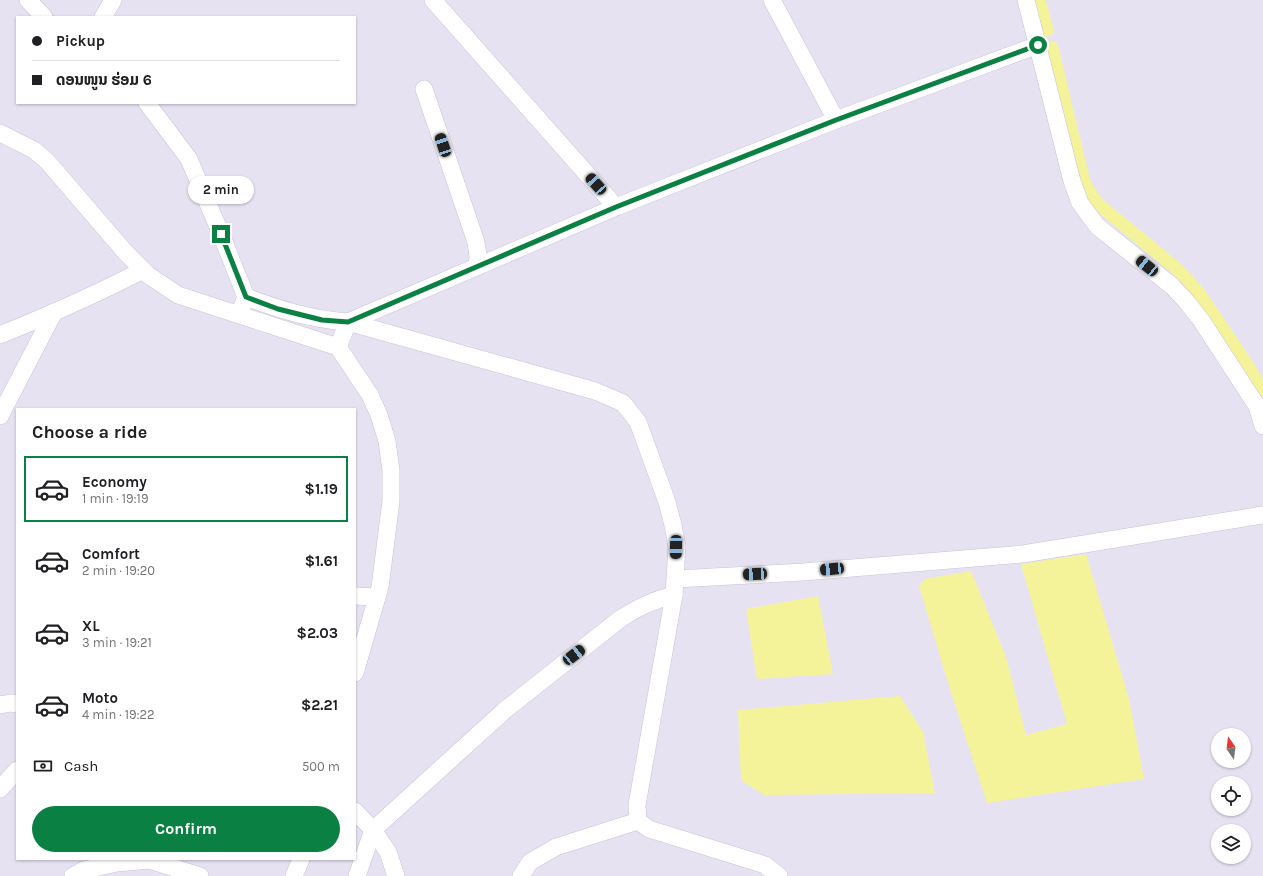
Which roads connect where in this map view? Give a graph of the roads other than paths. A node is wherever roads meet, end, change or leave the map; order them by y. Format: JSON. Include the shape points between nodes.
{"nodes":[{"id":1,"x":28,"y":0,"type":"edge"},
{"id":2,"x":113,"y":0,"type":"edge"},
{"id":3,"x":433,"y":0,"type":"edge"},
{"id":4,"x":772,"y":0,"type":"edge"},
{"id":5,"x":1026,"y":0,"type":"edge"},
{"id":6,"x":43,"y":16,"type":"edge"},
{"id":7,"x":104,"y":16,"type":"edge"},
{"id":8,"x":1038,"y":45,"type":"junction"},
{"id":9,"x":424,"y":89,"type":"dead end"},
{"id":10,"x":148,"y":104,"type":"edge"},
{"id":11,"x":836,"y":120,"type":"junction"},
{"id":12,"x":0,"y":133,"type":"edge"},
{"id":13,"x":616,"y":207,"type":"junction"},
{"id":14,"x":477,"y":267,"type":"junction"},
{"id":15,"x":143,"y":270,"type":"junction"},
{"id":16,"x":246,"y":297,"type":"junction"},
{"id":17,"x":54,"y":312,"type":"junction"},
{"id":18,"x":240,"y":315,"type":"junction"},
{"id":19,"x":348,"y":322,"type":"junction"},
{"id":20,"x":0,"y":335,"type":"edge"},
{"id":21,"x":338,"y":347,"type":"junction"},
{"id":22,"x":0,"y":416,"type":"edge"},
{"id":23,"x":1263,"y":426,"type":"edge"},
{"id":24,"x":1263,"y":515,"type":"edge"},
{"id":25,"x":675,"y":587,"type":"junction"},
{"id":26,"x":356,"y":596,"type":"edge"},
{"id":27,"x":377,"y":597,"type":"junction"},
{"id":28,"x":356,"y":670,"type":"edge"},
{"id":29,"x":0,"y":704,"type":"edge"},
{"id":30,"x":16,"y":704,"type":"edge"},
{"id":31,"x":16,"y":771,"type":"edge"},
{"id":32,"x":0,"y":790,"type":"edge"},
{"id":33,"x":356,"y":812,"type":"edge"},
{"id":34,"x":638,"y":821,"type":"junction"},
{"id":35,"x":373,"y":830,"type":"junction"},
{"id":36,"x":141,"y":860,"type":"edge"},
{"id":37,"x":152,"y":860,"type":"edge"},
{"id":38,"x":301,"y":860,"type":"edge"},
{"id":39,"x":81,"y":868,"type":"edge"},
{"id":40,"x":200,"y":876,"type":"edge"},
{"id":41,"x":294,"y":876,"type":"edge"},
{"id":42,"x":357,"y":876,"type":"edge"},
{"id":43,"x":396,"y":876,"type":"edge"},
{"id":44,"x":521,"y":876,"type":"edge"},
{"id":45,"x":779,"y":876,"type":"edge"}],
"edges":[{"from":1,"to":6,"type":"street"},
{"from":2,"to":7,"type":"street"},
{"from":3,"to":13,"type":"street"},
{"from":4,"to":11,"type":"street"},
{"from":5,"to":8,"type":"street"},
{"from":8,"to":11,"type":"street"},
{"from":8,"to":23,"type":"street","via":[[1072,181],[1080,203],[1097,226],[1172,286],[1186,301],[1258,406]]},
{"from":9,"to":14,"type":"street","via":[[476,242]]},
{"from":10,"to":16,"type":"street","via":[[189,159]]},
{"from":11,"to":13,"type":"street"},
{"from":12,"to":15,"type":"street","via":[[34,150],[47,161],[126,254]]},
{"from":13,"to":14,"type":"street"},
{"from":14,"to":19,"type":"street"},
{"from":15,"to":17,"type":"street","via":[[114,286]]},
{"from":15,"to":18,"type":"street","via":[[178,295]]},
{"from":16,"to":18,"type":"street"},
{"from":16,"to":19,"type":"street","via":[[278,309],[322,320]]},
{"from":17,"to":20,"type":"street"},
{"from":17,"to":22,"type":"street"},
{"from":18,"to":21,"type":"street"},
{"from":19,"to":21,"type":"street"},
{"from":19,"to":25,"type":"street","via":[[595,391],[623,403],[638,422],[667,502],[676,547]]},
{"from":21,"to":27,"type":"street","via":[[370,395],[387,441],[391,501]]},
{"from":24,"to":25,"type":"street","via":[[1023,554],[803,572]]},
{"from":25,"to":34,"type":"street","via":[[637,805]]},
{"from":25,"to":35,"type":"street","via":[[620,619],[505,710]]},
{"from":26,"to":27,"type":"street"},
{"from":27,"to":28,"type":"street"},
{"from":29,"to":30,"type":"street"},
{"from":31,"to":32,"type":"street"},
{"from":33,"to":35,"type":"street"},
{"from":34,"to":44,"type":"street","via":[[556,847],[530,862]]},
{"from":34,"to":45,"type":"street","via":[[649,829],[765,865]]},
{"from":35,"to":42,"type":"street"},
{"from":35,"to":43,"type":"street","via":[[388,852]]},
{"from":36,"to":39,"type":"street"},
{"from":37,"to":40,"type":"street"},
{"from":38,"to":41,"type":"street"}]}
